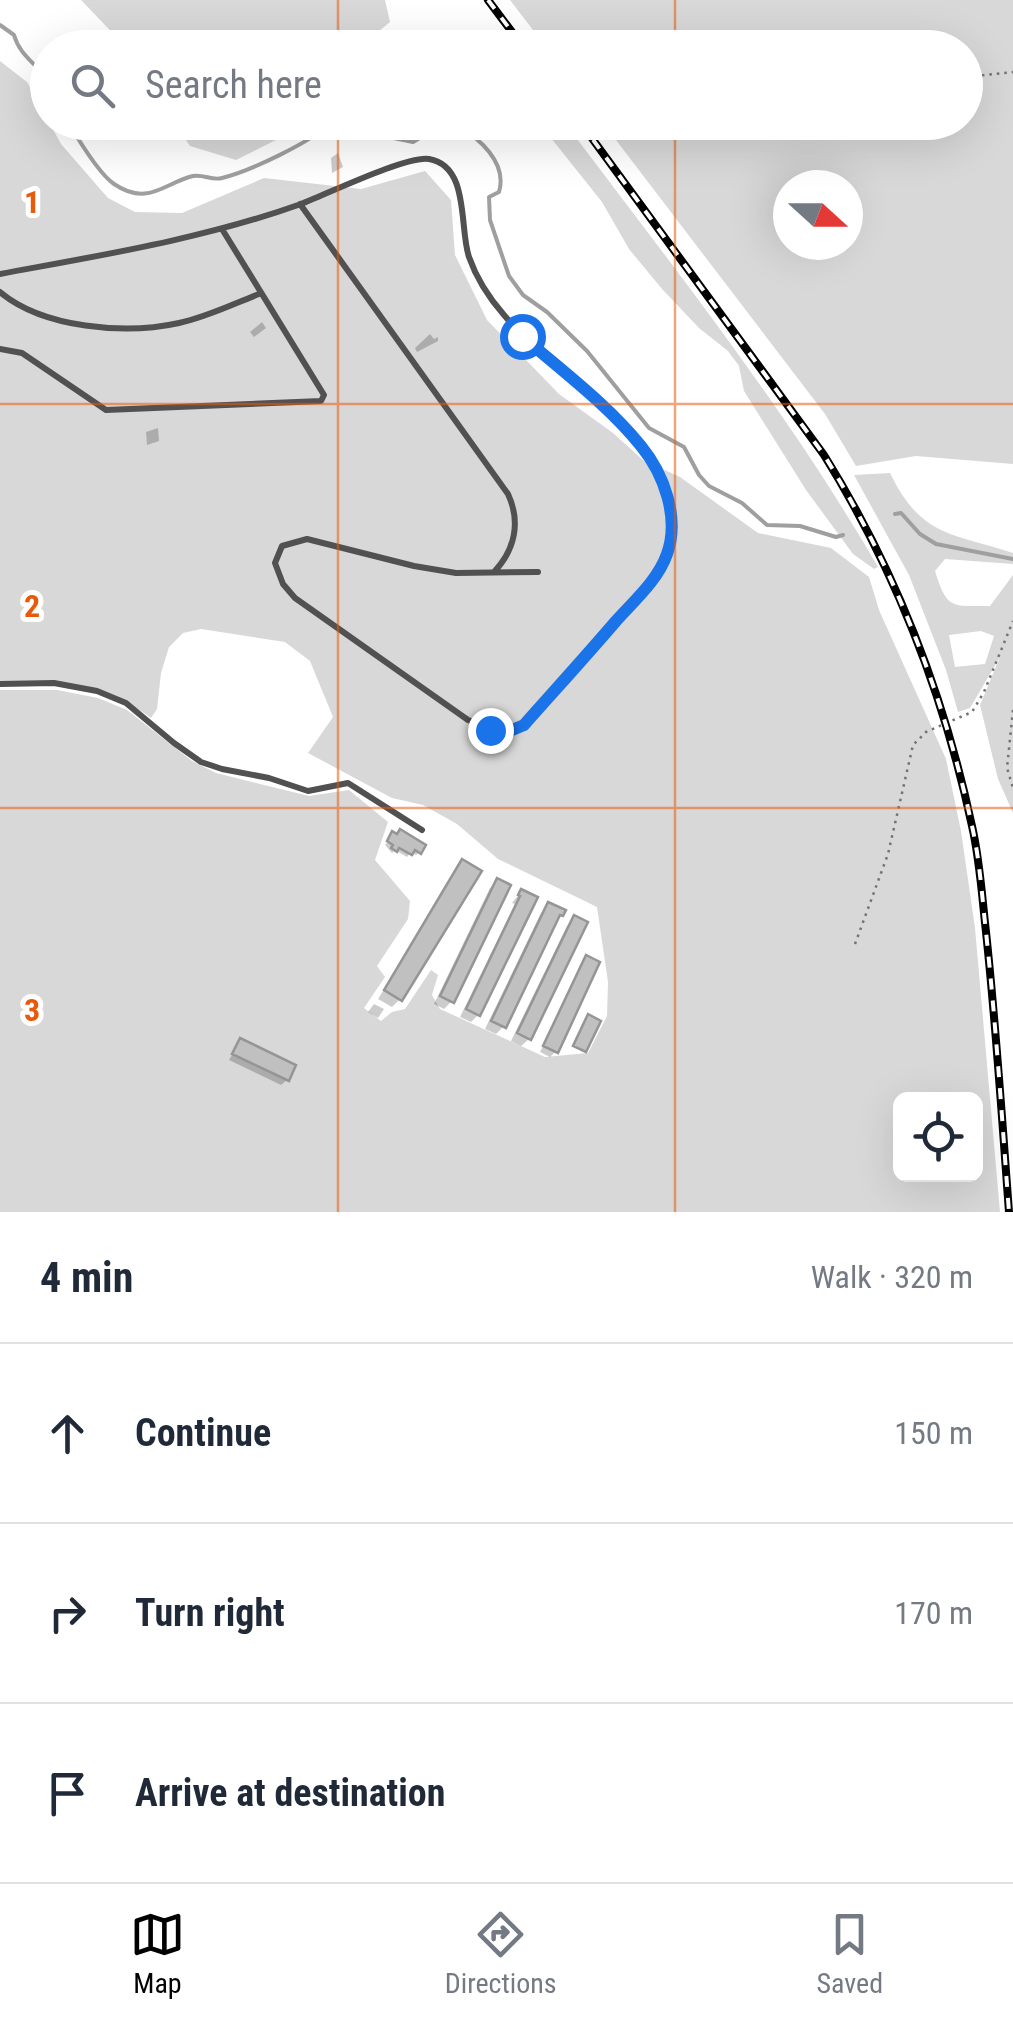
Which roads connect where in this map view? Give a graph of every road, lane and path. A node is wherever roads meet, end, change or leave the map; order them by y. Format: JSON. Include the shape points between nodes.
{"nodes":[{"id":1,"x":1013,"y":72,"type":"edge"},
{"id":2,"x":983,"y":75,"type":"edge"},
{"id":3,"x":300,"y":204,"type":"junction"},
{"id":4,"x":222,"y":229,"type":"junction"},
{"id":5,"x":0,"y":274,"type":"edge"},
{"id":6,"x":0,"y":292,"type":"edge"},
{"id":7,"x":260,"y":294,"type":"junction"},
{"id":8,"x":0,"y":348,"type":"edge"},
{"id":9,"x":494,"y":572,"type":"junction"},
{"id":10,"x":538,"y":572,"type":"dead end"},
{"id":11,"x":1013,"y":621,"type":"edge"},
{"id":12,"x":0,"y":684,"type":"edge"},
{"id":13,"x":1013,"y":710,"type":"edge"},
{"id":14,"x":1013,"y":788,"type":"edge"},
{"id":15,"x":422,"y":830,"type":"dead end"},
{"id":16,"x":854,"y":944,"type":"dead end"}],
"edges":[{"from":1,"to":2,"type":"path"},
{"from":3,"to":4,"type":"lane"},
{"from":3,"to":9,"type":"lane","via":[[508,494],[516,528]]},
{"from":3,"to":9,"type":"lane","via":[[416,159],[448,168],[482,284],[522,336],[644,449],[670,506],[672,530],[669,550],[649,584],[524,725],[505,733],[454,712],[282,584],[277,553],[301,539],[414,566]]},
{"from":4,"to":5,"type":"lane"},
{"from":4,"to":7,"type":"lane"},
{"from":6,"to":7,"type":"lane","via":[[31,311],[105,326],[180,323]]},
{"from":7,"to":8,"type":"lane","via":[[322,401],[106,410],[22,353]]},
{"from":9,"to":10,"type":"lane"},
{"from":11,"to":16,"type":"path","via":[[972,712],[913,745],[888,854]]},
{"from":12,"to":15,"type":"lane","via":[[97,691],[126,703],[201,762],[308,790],[348,784]]},
{"from":13,"to":14,"type":"path","via":[[1007,768]]}]}
